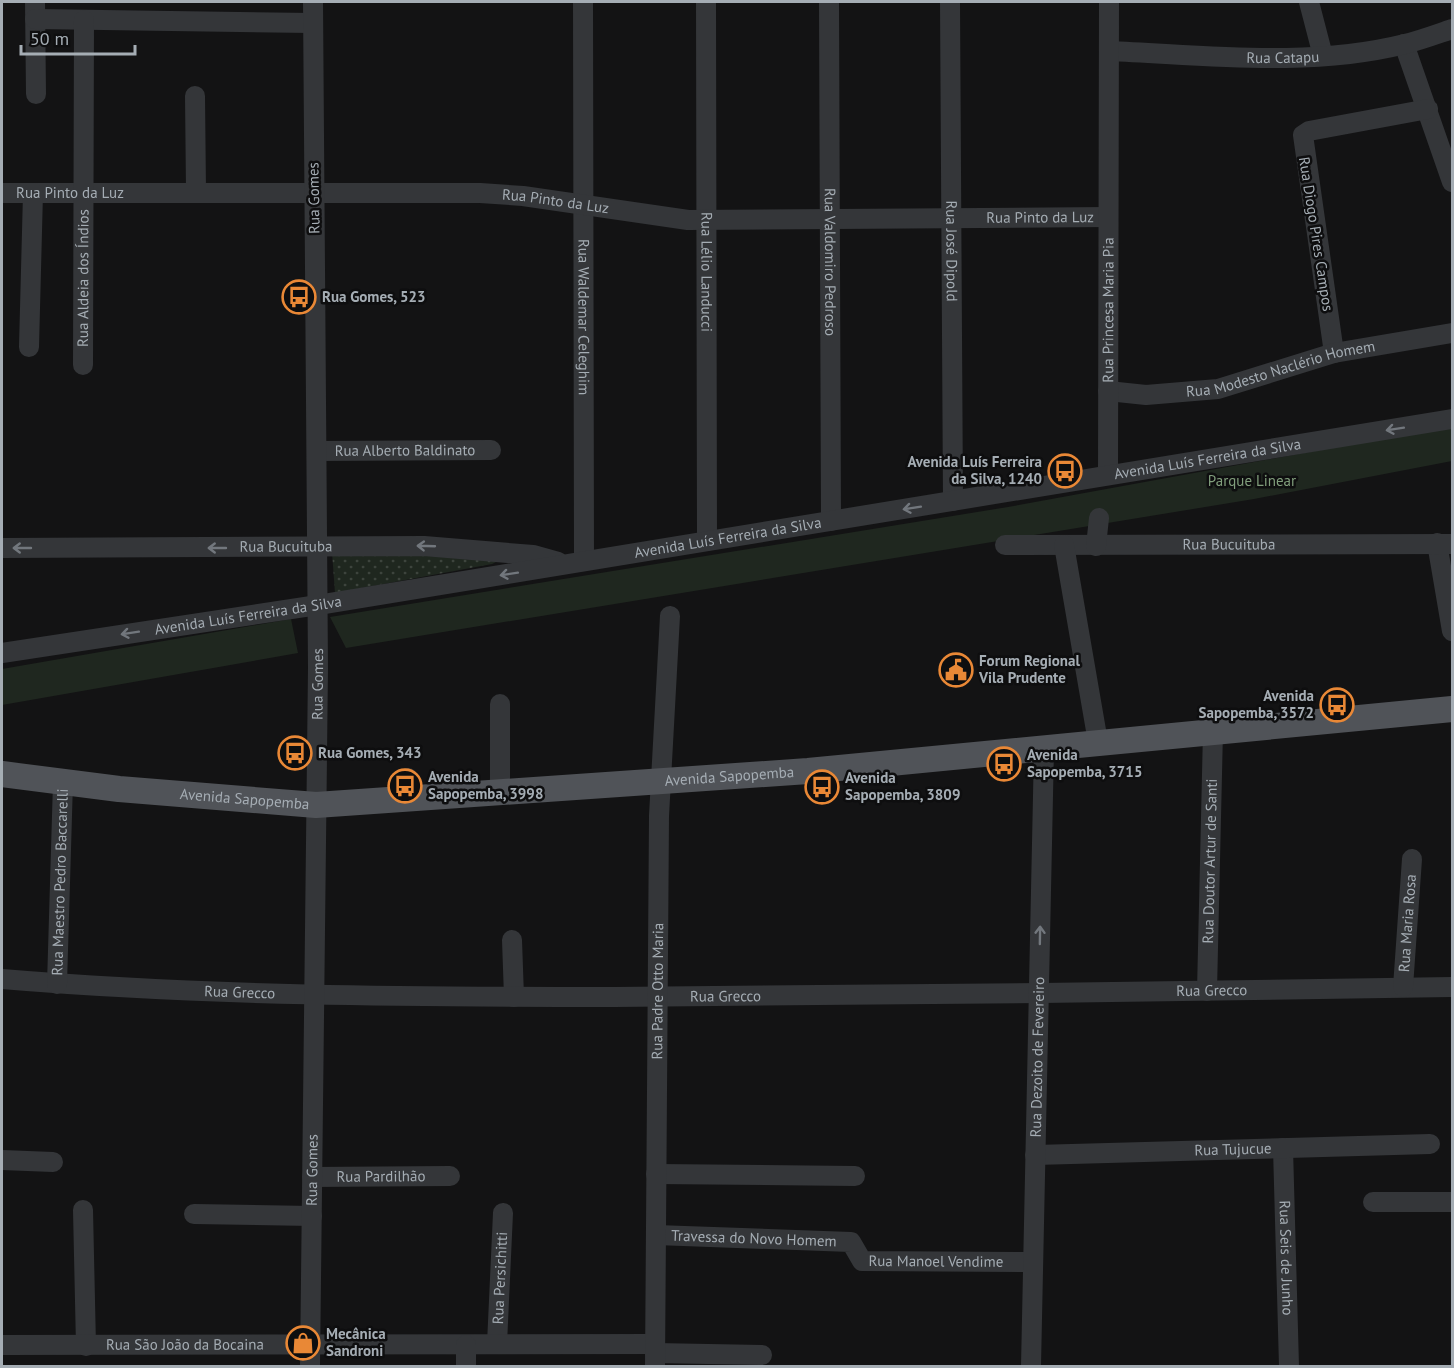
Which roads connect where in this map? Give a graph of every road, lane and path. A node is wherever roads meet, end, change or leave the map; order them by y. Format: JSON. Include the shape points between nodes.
{"nodes":[{"id":1,"x":313,"y":2,"type":"edge"},
{"id":2,"x":583,"y":2,"type":"edge"},
{"id":3,"x":706,"y":2,"type":"edge"},
{"id":4,"x":829,"y":2,"type":"edge"},
{"id":5,"x":950,"y":2,"type":"edge"},
{"id":6,"x":1109,"y":2,"type":"edge"},
{"id":7,"x":1310,"y":2,"type":"edge"},
{"id":8,"x":35,"y":10,"type":"edge"},
{"id":9,"x":84,"y":20,"type":"junction"},
{"id":10,"x":312,"y":22,"type":"junction"},
{"id":11,"x":1452,"y":29,"type":"edge"},
{"id":12,"x":1404,"y":44,"type":"junction"},
{"id":13,"x":1109,"y":51,"type":"junction"},
{"id":14,"x":1323,"y":56,"type":"junction"},
{"id":15,"x":36,"y":94,"type":"dead end"},
{"id":16,"x":195,"y":96,"type":"dead end"},
{"id":17,"x":1428,"y":110,"type":"junction"},
{"id":18,"x":1452,"y":182,"type":"edge"},
{"id":19,"x":196,"y":191,"type":"junction"},
{"id":20,"x":314,"y":191,"type":"junction"},
{"id":21,"x":85,"y":192,"type":"junction"},
{"id":22,"x":2,"y":193,"type":"edge"},
{"id":23,"x":33,"y":193,"type":"junction"},
{"id":24,"x":583,"y":206,"type":"junction"},
{"id":25,"x":1108,"y":217,"type":"junction"},
{"id":26,"x":950,"y":218,"type":"junction"},
{"id":27,"x":829,"y":219,"type":"junction"},
{"id":28,"x":706,"y":220,"type":"junction"},
{"id":29,"x":1452,"y":333,"type":"edge"},
{"id":30,"x":28,"y":347,"type":"dead end"},
{"id":31,"x":1334,"y":353,"type":"junction"},
{"id":32,"x":82,"y":365,"type":"dead end"},
{"id":33,"x":1108,"y":391,"type":"junction"},
{"id":34,"x":1452,"y":419,"type":"edge"},
{"id":35,"x":491,"y":450,"type":"dead end"},
{"id":36,"x":318,"y":451,"type":"junction"},
{"id":37,"x":1108,"y":475,"type":"junction"},
{"id":38,"x":953,"y":501,"type":"junction"},
{"id":39,"x":1099,"y":518,"type":"dead end"},
{"id":40,"x":831,"y":521,"type":"junction"},
{"id":41,"x":707,"y":541,"type":"junction"},
{"id":42,"x":1445,"y":543,"type":"edge"},
{"id":43,"x":1005,"y":545,"type":"dead end"},
{"id":44,"x":1064,"y":545,"type":"junction"},
{"id":45,"x":1096,"y":546,"type":"junction"},
{"id":46,"x":2,"y":548,"type":"edge"},
{"id":47,"x":318,"y":548,"type":"junction"},
{"id":48,"x":576,"y":563,"type":"junction"},
{"id":49,"x":318,"y":605,"type":"junction"},
{"id":50,"x":670,"y":616,"type":"dead end"},
{"id":51,"x":1452,"y":631,"type":"edge"},
{"id":52,"x":2,"y":653,"type":"edge"},
{"id":53,"x":500,"y":704,"type":"dead end"},
{"id":54,"x":1452,"y":709,"type":"edge"},
{"id":55,"x":1213,"y":731,"type":"junction"},
{"id":56,"x":1098,"y":742,"type":"junction"},
{"id":57,"x":1044,"y":747,"type":"junction"},
{"id":58,"x":3,"y":773,"type":"edge"},
{"id":59,"x":63,"y":782,"type":"junction"},
{"id":60,"x":662,"y":782,"type":"junction"},
{"id":61,"x":500,"y":793,"type":"junction"},
{"id":62,"x":316,"y":806,"type":"junction"},
{"id":63,"x":1412,"y":859,"type":"dead end"},
{"id":64,"x":512,"y":940,"type":"dead end"},
{"id":65,"x":2,"y":979,"type":"edge"},
{"id":66,"x":57,"y":984,"type":"junction"},
{"id":67,"x":1403,"y":987,"type":"junction"},
{"id":68,"x":1452,"y":987,"type":"edge"},
{"id":69,"x":1207,"y":991,"type":"junction"},
{"id":70,"x":1038,"y":994,"type":"junction"},
{"id":71,"x":313,"y":995,"type":"junction"},
{"id":72,"x":514,"y":997,"type":"junction"},
{"id":73,"x":658,"y":997,"type":"junction"},
{"id":74,"x":1430,"y":1144,"type":"dead end"},
{"id":75,"x":1283,"y":1148,"type":"junction"},
{"id":76,"x":1035,"y":1155,"type":"junction"},
{"id":77,"x":2,"y":1160,"type":"edge"},
{"id":78,"x":53,"y":1162,"type":"dead end"},
{"id":79,"x":656,"y":1174,"type":"junction"},
{"id":80,"x":450,"y":1176,"type":"dead end"},
{"id":81,"x":855,"y":1176,"type":"dead end"},
{"id":82,"x":312,"y":1177,"type":"junction"},
{"id":83,"x":1372,"y":1202,"type":"dead end"},
{"id":84,"x":1452,"y":1202,"type":"edge"},
{"id":85,"x":84,"y":1210,"type":"dead end"},
{"id":86,"x":503,"y":1213,"type":"dead end"},
{"id":87,"x":194,"y":1215,"type":"dead end"},
{"id":88,"x":312,"y":1216,"type":"junction"},
{"id":89,"x":656,"y":1235,"type":"junction"},
{"id":90,"x":851,"y":1242,"type":"joint"},
{"id":91,"x":1033,"y":1262,"type":"junction"},
{"id":92,"x":466,"y":1344,"type":"junction"},
{"id":93,"x":497,"y":1344,"type":"junction"},
{"id":94,"x":2,"y":1345,"type":"edge"},
{"id":95,"x":311,"y":1345,"type":"junction"},
{"id":96,"x":86,"y":1346,"type":"junction"},
{"id":97,"x":655,"y":1354,"type":"edge"},
{"id":98,"x":762,"y":1355,"type":"dead end"},
{"id":99,"x":310,"y":1366,"type":"edge"},
{"id":100,"x":466,"y":1366,"type":"edge"},
{"id":101,"x":1031,"y":1366,"type":"edge"},
{"id":102,"x":1289,"y":1366,"type":"edge"}],
"edges":[{"from":1,"to":10,"type":"street","name":"Rua Gomes"},
{"from":2,"to":24,"type":"street","name":"Rua Waldemar Celeghim"},
{"from":3,"to":28,"type":"street","name":"Rua Lélio Landucci"},
{"from":4,"to":27,"type":"street","name":"Rua Valdomiro Pedroso"},
{"from":5,"to":26,"type":"street","name":"Rua José Dipold"},
{"from":6,"to":13,"type":"street","name":"Rua Princesa Maria Pia"},
{"from":7,"to":14,"type":"street"},
{"from":8,"to":9,"type":"street"},
{"from":8,"to":15,"type":"street"},
{"from":9,"to":10,"type":"street"},
{"from":9,"to":21,"type":"street","name":"Rua Aldeia dos Índios"},
{"from":10,"to":20,"type":"street","name":"Rua Gomes"},
{"from":11,"to":12,"type":"street","name":"Rua Catapu"},
{"from":12,"to":14,"type":"street","name":"Rua Catapu"},
{"from":12,"to":17,"type":"street"},
{"from":13,"to":14,"type":"street","name":"Rua Catapu","via":[[1234,57]]},
{"from":13,"to":25,"type":"street","name":"Rua Princesa Maria Pia"},
{"from":16,"to":19,"type":"street"},
{"from":17,"to":18,"type":"street"},
{"from":17,"to":31,"type":"street","name":"Rua Diogo Pires Campos","via":[[1310,130],[1303,135]]},
{"from":19,"to":20,"type":"street","name":"Rua Pinto da Luz"},
{"from":19,"to":21,"type":"street","name":"Rua Pinto da Luz"},
{"from":20,"to":24,"type":"street","name":"Rua Pinto da Luz","via":[[480,193]]},
{"from":20,"to":36,"type":"street","name":"Rua Gomes"},
{"from":21,"to":23,"type":"street","name":"Rua Pinto da Luz"},
{"from":21,"to":32,"type":"street","name":"Rua Aldeia dos Índios"},
{"from":22,"to":23,"type":"street","name":"Rua Pinto da Luz"},
{"from":23,"to":30,"type":"street"},
{"from":24,"to":28,"type":"street","name":"Rua Pinto da Luz"},
{"from":24,"to":48,"type":"street","name":"Rua Waldemar Celeghim"},
{"from":25,"to":26,"type":"street","name":"Rua Pinto da Luz"},
{"from":25,"to":33,"type":"street","name":"Rua Princesa Maria Pia"},
{"from":26,"to":27,"type":"street","name":"Rua Pinto da Luz"},
{"from":26,"to":38,"type":"street","name":"Rua José Dipold"},
{"from":27,"to":28,"type":"street","name":"Rua Pinto da Luz"},
{"from":27,"to":40,"type":"street","name":"Rua Valdomiro Pedroso"},
{"from":28,"to":41,"type":"street","name":"Rua Lélio Landucci"},
{"from":29,"to":31,"type":"street","name":"Rua Modesto Naclério Homem"},
{"from":31,"to":33,"type":"street","name":"Rua Modesto Naclério Homem","via":[[1218,389],[1146,395]]},
{"from":33,"to":37,"type":"street","name":"Rua Princesa Maria Pia"},
{"from":34,"to":37,"type":"street","name":"Avenida Luís Ferreira da Silva","one_way":true},
{"from":35,"to":36,"type":"street","name":"Rua Alberto Baldinato"},
{"from":36,"to":47,"type":"street","name":"Rua Gomes"},
{"from":37,"to":38,"type":"street","name":"Avenida Luís Ferreira da Silva"},
{"from":38,"to":40,"type":"street","name":"Avenida Luís Ferreira da Silva","one_way":true},
{"from":39,"to":45,"type":"street"},
{"from":40,"to":41,"type":"street","name":"Avenida Luís Ferreira da Silva"},
{"from":41,"to":48,"type":"street","name":"Avenida Luís Ferreira da Silva"},
{"from":42,"to":45,"type":"street","name":"Rua Bucuituba"},
{"from":42,"to":51,"type":"street"},
{"from":43,"to":44,"type":"street","name":"Rua Bucuituba"},
{"from":44,"to":45,"type":"street","name":"Rua Bucuituba"},
{"from":44,"to":56,"type":"street"},
{"from":47,"to":46,"type":"street","name":"Rua Bucuituba","one_way":true},
{"from":48,"to":47,"type":"street","name":"Rua Bucuituba","one_way":true,"via":[[533,555],[424,546]]},
{"from":47,"to":49,"type":"street","name":"Rua Gomes"},
{"from":48,"to":49,"type":"street","name":"Avenida Luís Ferreira da Silva","one_way":true},
{"from":49,"to":52,"type":"street","name":"Avenida Luís Ferreira da Silva","one_way":true},
{"from":49,"to":62,"type":"street","name":"Rua Gomes"},
{"from":50,"to":60,"type":"street","name":"Rua Padre Otto Maria"},
{"from":53,"to":61,"type":"street"},
{"from":54,"to":55,"type":"main road","name":"Avenida Sapopemba"},
{"from":55,"to":56,"type":"main road","name":"Avenida Sapopemba"},
{"from":55,"to":69,"type":"street","name":"Rua Doutor Artur de Santi"},
{"from":56,"to":57,"type":"main road","name":"Avenida Sapopemba"},
{"from":57,"to":60,"type":"main road","name":"Avenida Sapopemba"},
{"from":70,"to":57,"type":"street","name":"Rua Dezoito de Fevereiro","one_way":true},
{"from":58,"to":59,"type":"main road","name":"Avenida Sapopemba"},
{"from":59,"to":62,"type":"main road","name":"Avenida Sapopemba"},
{"from":59,"to":66,"type":"street","name":"Rua Maestro Pedro Baccarelli"},
{"from":60,"to":61,"type":"main road","name":"Avenida Sapopemba"},
{"from":60,"to":73,"type":"street","name":"Rua Padre Otto Maria"},
{"from":61,"to":62,"type":"main road","name":"Avenida Sapopemba","via":[[408,789]]},
{"from":62,"to":71,"type":"street","name":"Rua Gomes"},
{"from":63,"to":67,"type":"street","name":"Rua Maria Rosa"},
{"from":64,"to":72,"type":"street"},
{"from":65,"to":66,"type":"street","name":"Rua Grecco"},
{"from":66,"to":71,"type":"street","name":"Rua Grecco"},
{"from":67,"to":68,"type":"street","name":"Rua Grecco"},
{"from":67,"to":69,"type":"street","name":"Rua Grecco"},
{"from":69,"to":70,"type":"street","name":"Rua Grecco"},
{"from":70,"to":73,"type":"street","name":"Rua Grecco"},
{"from":70,"to":76,"type":"street","name":"Rua Dezoito de Fevereiro"},
{"from":71,"to":72,"type":"street","name":"Rua Grecco"},
{"from":71,"to":82,"type":"street","name":"Rua Gomes"},
{"from":72,"to":73,"type":"street","name":"Rua Grecco"},
{"from":73,"to":79,"type":"street","name":"Rua Padre Otto Maria"},
{"from":74,"to":75,"type":"street","name":"Rua Tujucue"},
{"from":75,"to":76,"type":"street","name":"Rua Tujucue"},
{"from":75,"to":102,"type":"street","name":"Rua Seis de Junho"},
{"from":76,"to":91,"type":"street","name":"Rua Dezoito de Fevereiro"},
{"from":77,"to":78,"type":"street"},
{"from":79,"to":81,"type":"street"},
{"from":79,"to":89,"type":"street","name":"Rua Padre Otto Maria"},
{"from":80,"to":82,"type":"street","name":"Rua Pardilhão"},
{"from":82,"to":88,"type":"street","name":"Rua Gomes"},
{"from":83,"to":84,"type":"street"},
{"from":85,"to":96,"type":"street"},
{"from":86,"to":93,"type":"street","name":"Rua Persichitti"},
{"from":87,"to":88,"type":"street"},
{"from":88,"to":95,"type":"street","name":"Rua Gomes"},
{"from":89,"to":90,"type":"street","name":"Travessa do Novo Homem"},
{"from":89,"to":97,"type":"street","name":"Rua Padre Otto Maria"},
{"from":90,"to":91,"type":"street","name":"Rua Manoel Vendime","via":[[862,1261]]},
{"from":91,"to":101,"type":"street","name":"Rua Dezoito de Fevereiro"},
{"from":92,"to":93,"type":"street","name":"Rua São João da Bocaina"},
{"from":92,"to":95,"type":"street","name":"Rua São João da Bocaina"},
{"from":92,"to":100,"type":"street"},
{"from":93,"to":97,"type":"street","name":"Rua São João da Bocaina"},
{"from":94,"to":96,"type":"street","name":"Rua São João da Bocaina"},
{"from":95,"to":96,"type":"street","name":"Rua São João da Bocaina"},
{"from":95,"to":99,"type":"street","name":"Rua Gomes"},
{"from":97,"to":98,"type":"street","name":"Rua São João da Bocaina"}]}
